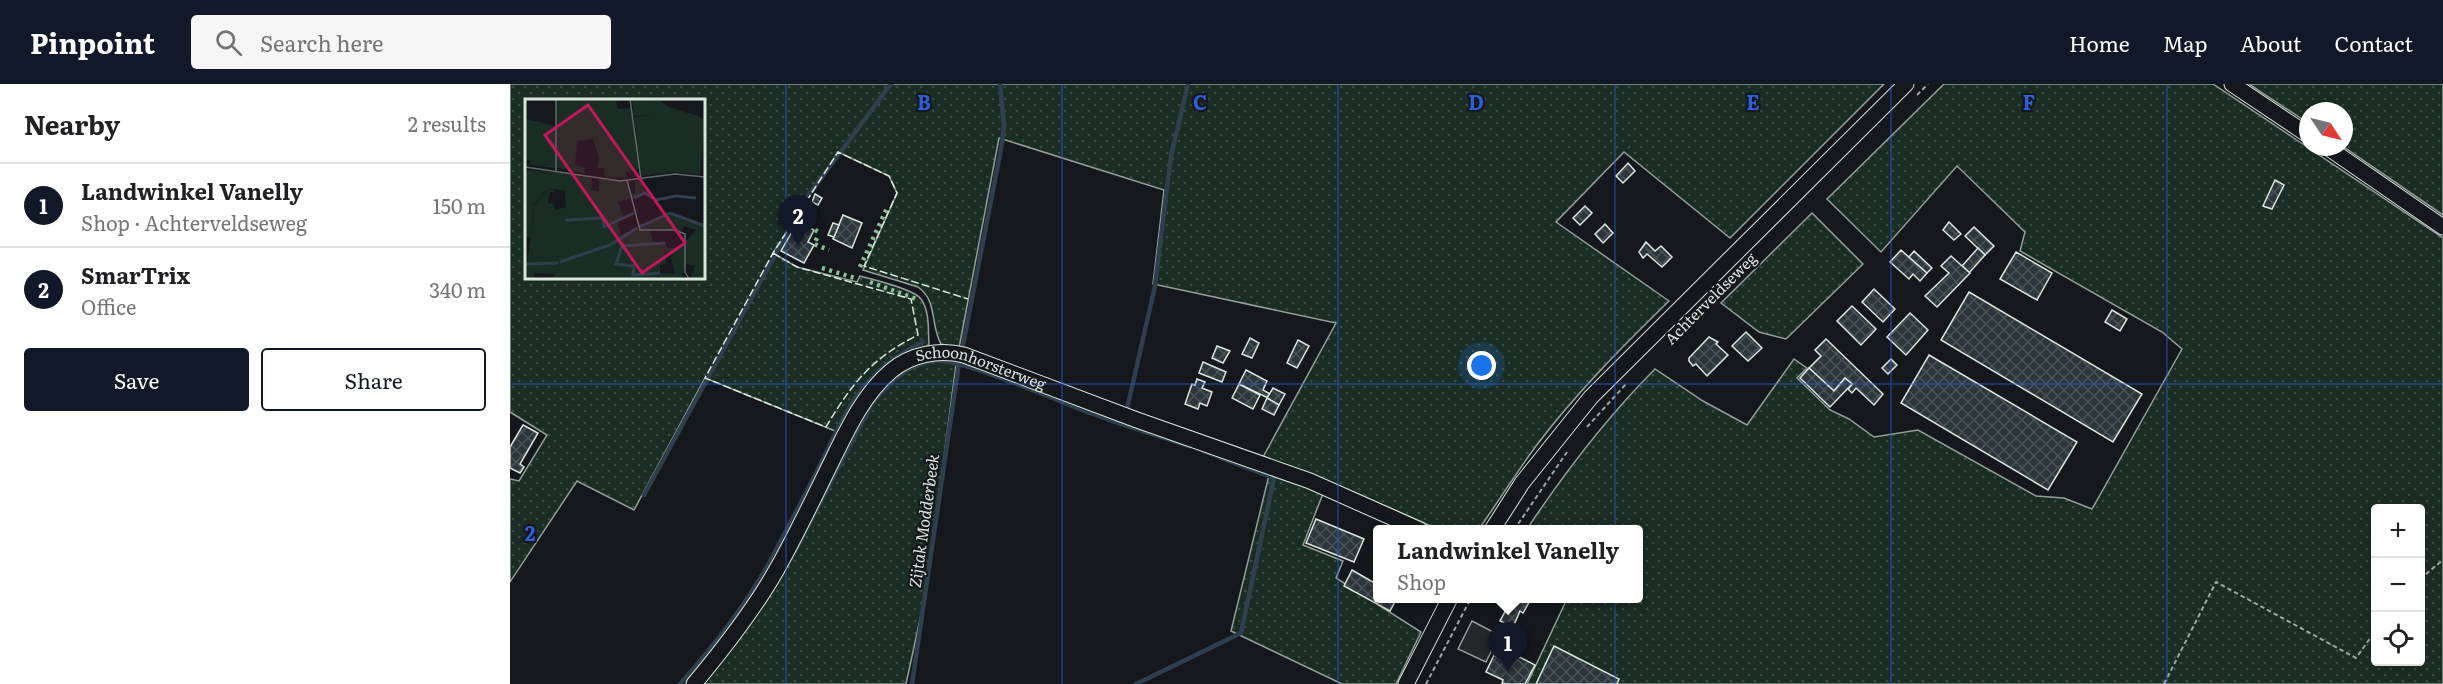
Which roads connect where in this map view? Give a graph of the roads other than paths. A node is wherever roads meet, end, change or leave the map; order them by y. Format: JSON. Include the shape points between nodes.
{"nodes":[{"id":1,"x":1906,"y":84,"type":"edge"},
{"id":2,"x":2232,"y":84,"type":"edge"},
{"id":3,"x":2299,"y":129,"type":"edge"},
{"id":4,"x":2339,"y":156,"type":"edge"},
{"id":5,"x":2443,"y":227,"type":"edge"},
{"id":6,"x":1409,"y":525,"type":"edge"},
{"id":7,"x":1495,"y":525,"type":"edge"},
{"id":8,"x":1447,"y":603,"type":"edge"},
{"id":9,"x":694,"y":684,"type":"edge"},
{"id":10,"x":1406,"y":684,"type":"edge"}],
"edges":[{"from":1,"to":7,"type":"street","name":"Achterveldseweg","via":[[1591,397],[1522,483]]},
{"from":2,"to":3,"type":"street"},
{"from":4,"to":5,"type":"street"},
{"from":6,"to":9,"type":"street","name":"Schoonhorsterweg","via":[[1310,481],[964,355],[950,351],[928,353],[891,370],[863,405],[777,570],[738,629]]},
{"from":8,"to":10,"type":"street"}]}
